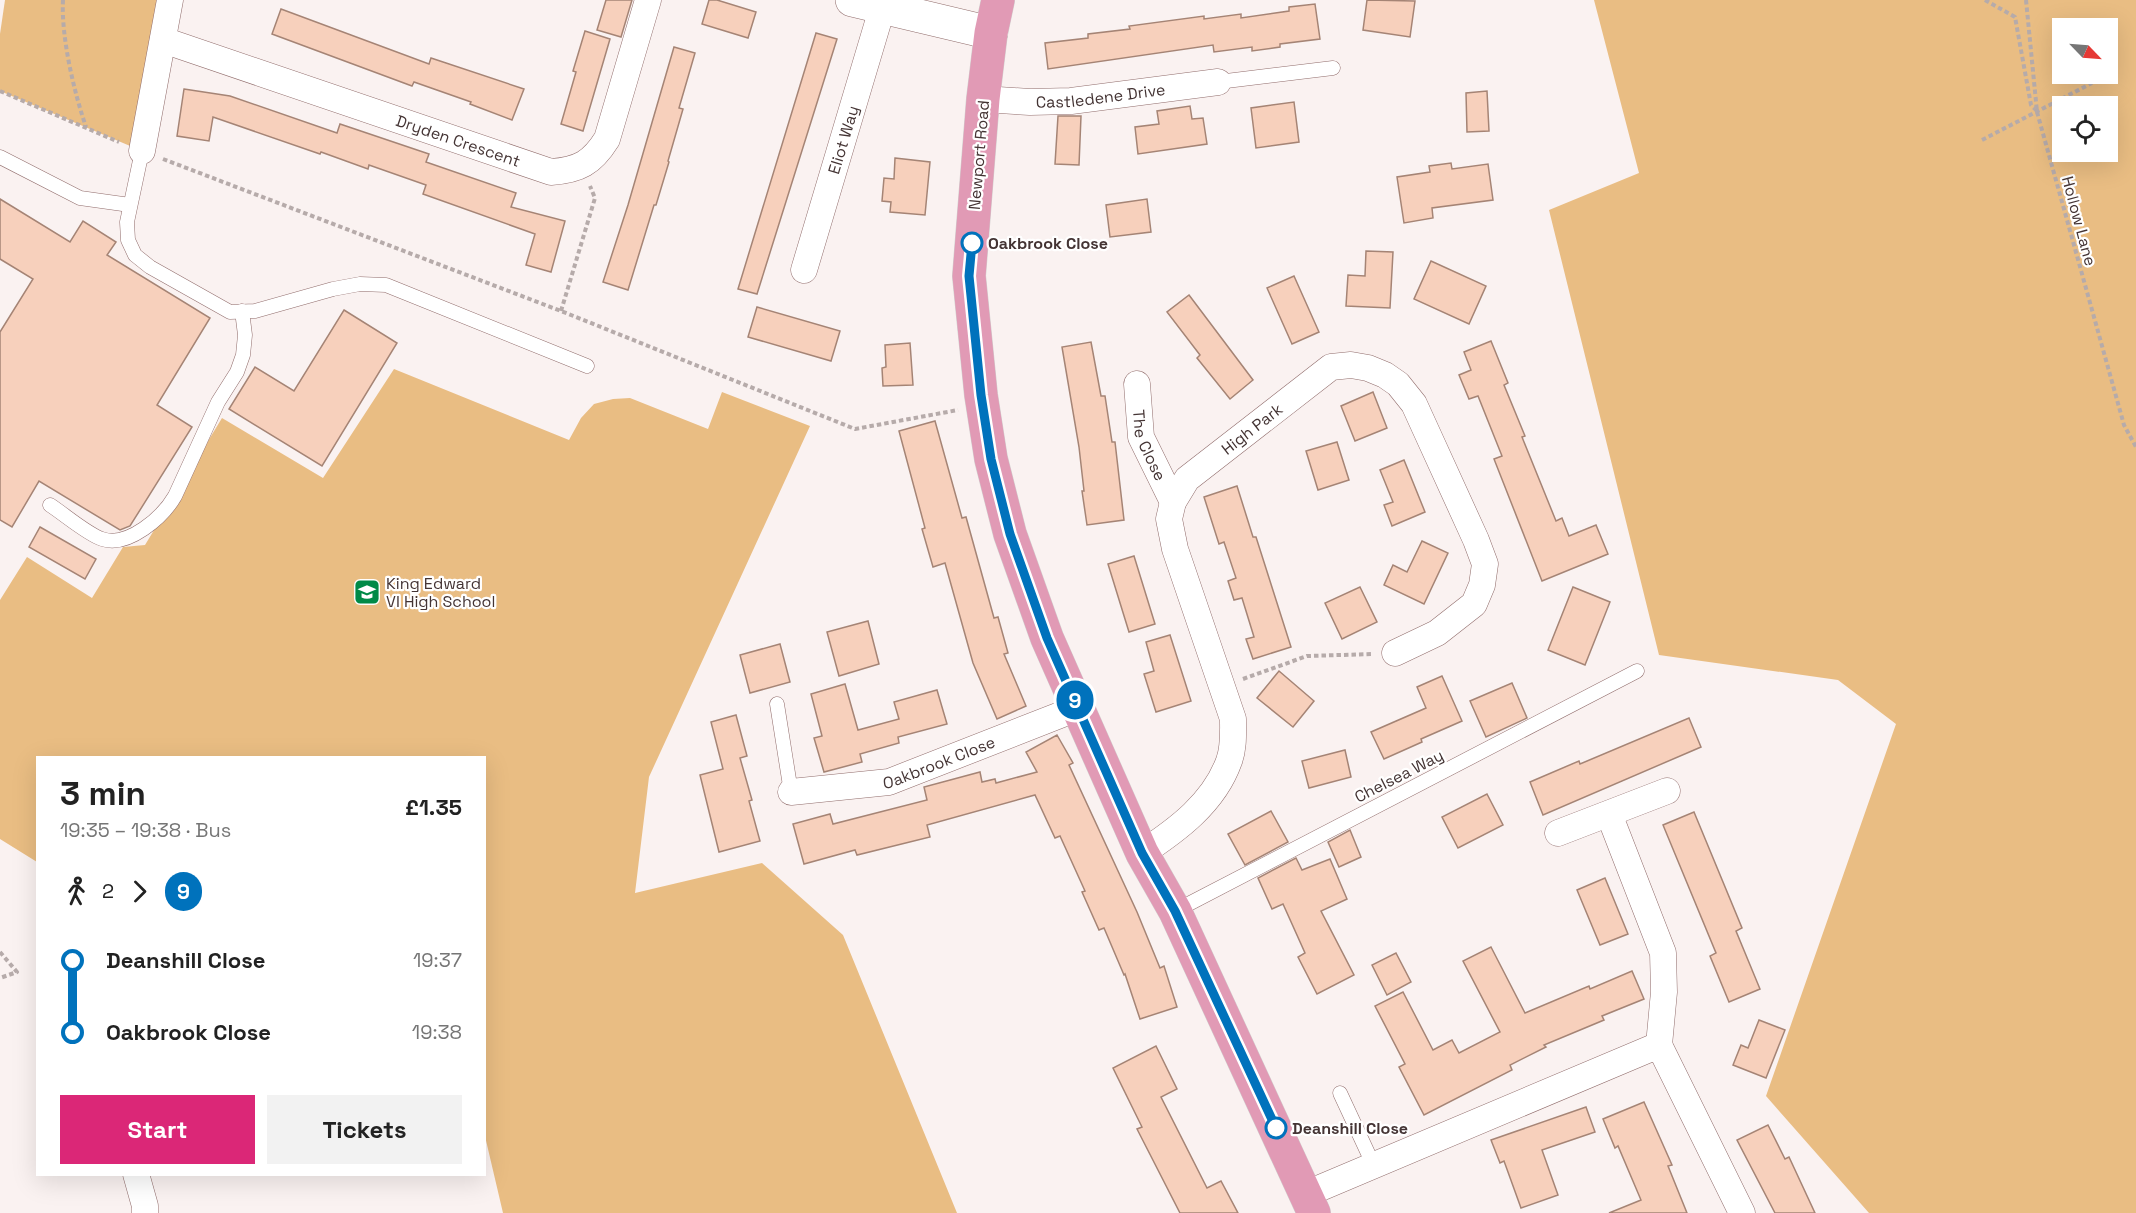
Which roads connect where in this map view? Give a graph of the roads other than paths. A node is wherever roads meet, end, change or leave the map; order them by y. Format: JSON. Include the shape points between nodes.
{"nodes":[{"id":1,"x":170,"y":0,"type":"edge"},
{"id":2,"x":648,"y":0,"type":"edge"},
{"id":3,"x":998,"y":0,"type":"edge"},
{"id":4,"x":862,"y":3,"type":"edge"},
{"id":5,"x":991,"y":33,"type":"junction"},
{"id":6,"x":163,"y":40,"type":"junction"},
{"id":7,"x":1333,"y":68,"type":"dead end"},
{"id":8,"x":1218,"y":82,"type":"joint"},
{"id":9,"x":983,"y":99,"type":"junction"},
{"id":10,"x":142,"y":151,"type":"joint"},
{"id":11,"x":0,"y":157,"type":"edge"},
{"id":12,"x":130,"y":206,"type":"junction"},
{"id":13,"x":804,"y":270,"type":"dead end"},
{"id":14,"x":242,"y":311,"type":"junction"},
{"id":15,"x":587,"y":366,"type":"dead end"},
{"id":16,"x":1137,"y":384,"type":"dead end"},
{"id":17,"x":1173,"y":502,"type":"junction"},
{"id":18,"x":50,"y":505,"type":"dead end"},
{"id":19,"x":1395,"y":654,"type":"road end"},
{"id":20,"x":1637,"y":671,"type":"dead end"},
{"id":21,"x":777,"y":704,"type":"dead end"},
{"id":22,"x":1078,"y":708,"type":"junction"},
{"id":23,"x":1667,"y":791,"type":"dead end"},
{"id":24,"x":791,"y":792,"type":"joint"},
{"id":25,"x":1609,"y":814,"type":"junction"},
{"id":26,"x":1558,"y":833,"type":"dead end"},
{"id":27,"x":1142,"y":853,"type":"junction"},
{"id":28,"x":1175,"y":911,"type":"junction"},
{"id":29,"x":1659,"y":1045,"type":"junction"},
{"id":30,"x":1340,"y":1093,"type":"dead end"},
{"id":31,"x":1373,"y":1164,"type":"junction"},
{"id":32,"x":137,"y":1176,"type":"edge"},
{"id":33,"x":1310,"y":1203,"type":"edge"},
{"id":34,"x":145,"y":1213,"type":"edge"},
{"id":35,"x":1742,"y":1213,"type":"edge"}],
"edges":[{"from":1,"to":6,"type":"street"},
{"from":2,"to":6,"type":"street","name":"Dryden Crescent","via":[[608,139],[599,152],[570,171],[551,172]]},
{"from":3,"to":5,"type":"highway","name":"Newport Road"},
{"from":4,"to":5,"type":"street"},
{"from":4,"to":13,"type":"street","name":"Eliot Way"},
{"from":5,"to":9,"type":"highway","name":"Newport Road"},
{"from":6,"to":10,"type":"street"},
{"from":7,"to":8,"type":"lane"},
{"from":8,"to":9,"type":"street","name":"Castledene Drive","via":[[1071,101]]},
{"from":9,"to":22,"type":"highway","name":"Newport Road","via":[[969,276],[981,395],[991,459],[1010,534],[1047,638]]},
{"from":10,"to":12,"type":"lane"},
{"from":11,"to":12,"type":"lane","via":[[80,198]]},
{"from":12,"to":14,"type":"lane","via":[[128,240],[135,255],[230,312]]},
{"from":14,"to":15,"type":"lane","via":[[255,311],[342,287],[386,285]]},
{"from":14,"to":18,"type":"lane","via":[[245,335],[237,372],[218,402],[168,508],[137,532],[114,541],[100,538]]},
{"from":16,"to":17,"type":"street","name":"The Close","via":[[1141,437]]},
{"from":17,"to":19,"type":"street","name":"High Park","via":[[1186,479],[1331,367],[1351,365],[1385,375],[1414,404],[1485,564],[1474,604],[1437,633]]},
{"from":17,"to":27,"type":"street","name":"High Park","via":[[1169,519],[1175,549],[1233,719],[1233,740],[1230,760],[1200,808],[1174,832]]},
{"from":20,"to":28,"type":"lane","name":"Chelsea Way"},
{"from":21,"to":24,"type":"lane"},
{"from":22,"to":24,"type":"street","name":"Oakbrook Close","via":[[889,782]]},
{"from":22,"to":27,"type":"highway","name":"Newport Road"},
{"from":23,"to":25,"type":"street"},
{"from":25,"to":26,"type":"street"},
{"from":25,"to":29,"type":"street","via":[[1664,953]]},
{"from":27,"to":28,"type":"highway","name":"Newport Road"},
{"from":28,"to":33,"type":"highway","name":"Newport Road"},
{"from":29,"to":31,"type":"street"},
{"from":29,"to":35,"type":"street"},
{"from":30,"to":31,"type":"lane"},
{"from":31,"to":33,"type":"street"},
{"from":32,"to":34,"type":"street"}]}
